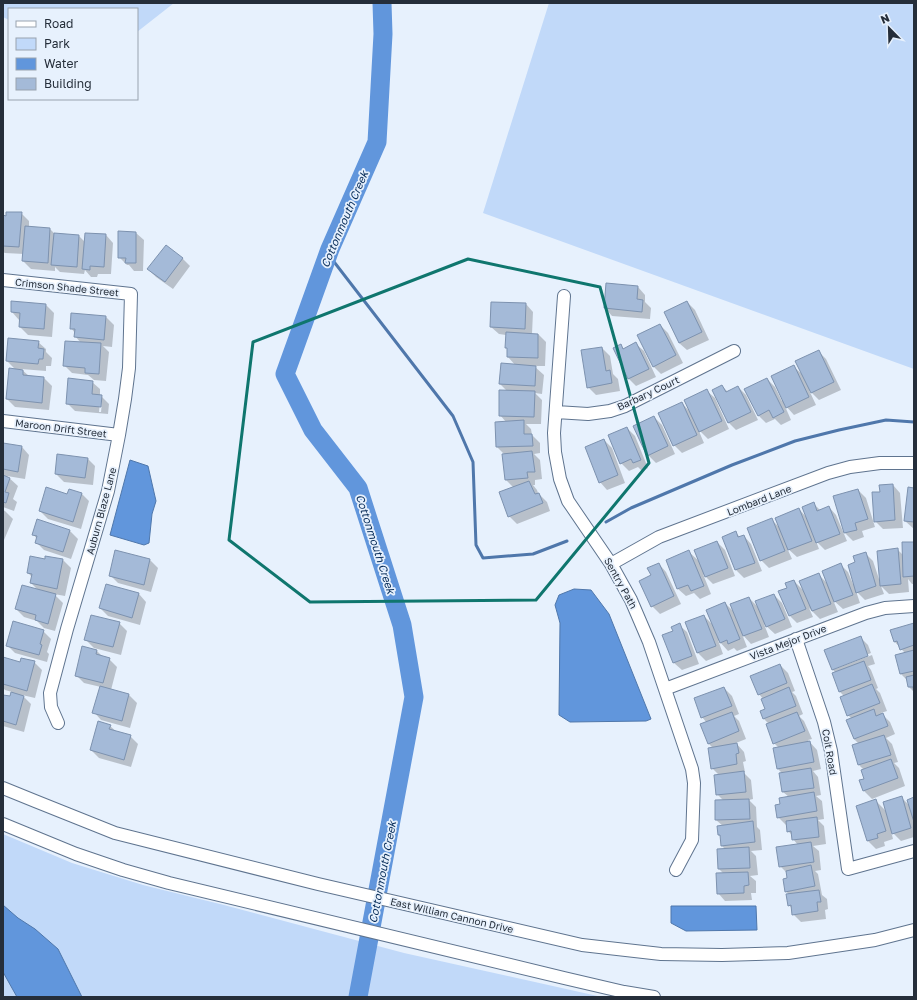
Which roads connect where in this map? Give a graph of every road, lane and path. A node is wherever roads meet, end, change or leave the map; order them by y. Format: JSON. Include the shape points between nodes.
{"nodes":[{"id":1,"x":3,"y":280,"type":"edge"},
{"id":2,"x":131,"y":294,"type":"joint"},
{"id":3,"x":564,"y":296,"type":"dead end"},
{"id":4,"x":734,"y":351,"type":"dead end"},
{"id":5,"x":556,"y":412,"type":"junction"},
{"id":6,"x":3,"y":421,"type":"edge"},
{"id":7,"x":119,"y":435,"type":"junction"},
{"id":8,"x":914,"y":463,"type":"edge"},
{"id":9,"x":611,"y":564,"type":"junction"},
{"id":10,"x":914,"y":606,"type":"edge"},
{"id":11,"x":796,"y":639,"type":"junction"},
{"id":12,"x":665,"y":689,"type":"junction"},
{"id":13,"x":58,"y":723,"type":"dead end"},
{"id":14,"x":3,"y":788,"type":"edge"},
{"id":15,"x":3,"y":824,"type":"edge"},
{"id":16,"x":914,"y":851,"type":"edge"},
{"id":17,"x":676,"y":870,"type":"dead end"},
{"id":18,"x":914,"y":930,"type":"edge"},
{"id":19,"x":654,"y":997,"type":"edge"}],
"edges":[{"from":1,"to":2,"type":"street","name":"Crimson Shade Street"},
{"from":2,"to":7,"type":"street","name":"Auburn Blaze Lane","via":[[129,368]]},
{"from":3,"to":5,"type":"street","name":"Sentry Path"},
{"from":4,"to":5,"type":"street","name":"Barbary Court","via":[[625,406],[588,414]]},
{"from":5,"to":9,"type":"street","name":"Sentry Path","via":[[555,452],[560,479],[568,501]]},
{"from":6,"to":7,"type":"street","name":"Maroon Drift Street"},
{"from":7,"to":13,"type":"street","name":"Auburn Blaze Lane","via":[[108,491],[50,693],[51,707]]},
{"from":8,"to":9,"type":"street","name":"Lombard Lane","via":[[880,463],[850,467],[828,474],[659,537]]},
{"from":9,"to":12,"type":"street","name":"Sentry Path","via":[[636,610]]},
{"from":10,"to":11,"type":"street","name":"Vista Mejor Drive","via":[[885,608],[866,613]]},
{"from":11,"to":12,"type":"street","name":"Vista Mejor Drive"},
{"from":11,"to":16,"type":"street","name":"Coit Road","via":[[828,735],[848,869]]},
{"from":12,"to":17,"type":"street","name":"Sentry Path","via":[[692,769],[694,783],[692,840]]},
{"from":14,"to":18,"type":"street","name":"East William Cannon Drive","via":[[115,833],[318,884],[582,945],[661,954],[788,953],[875,940]]},
{"from":15,"to":19,"type":"street","via":[[123,870],[421,944]]}]}
